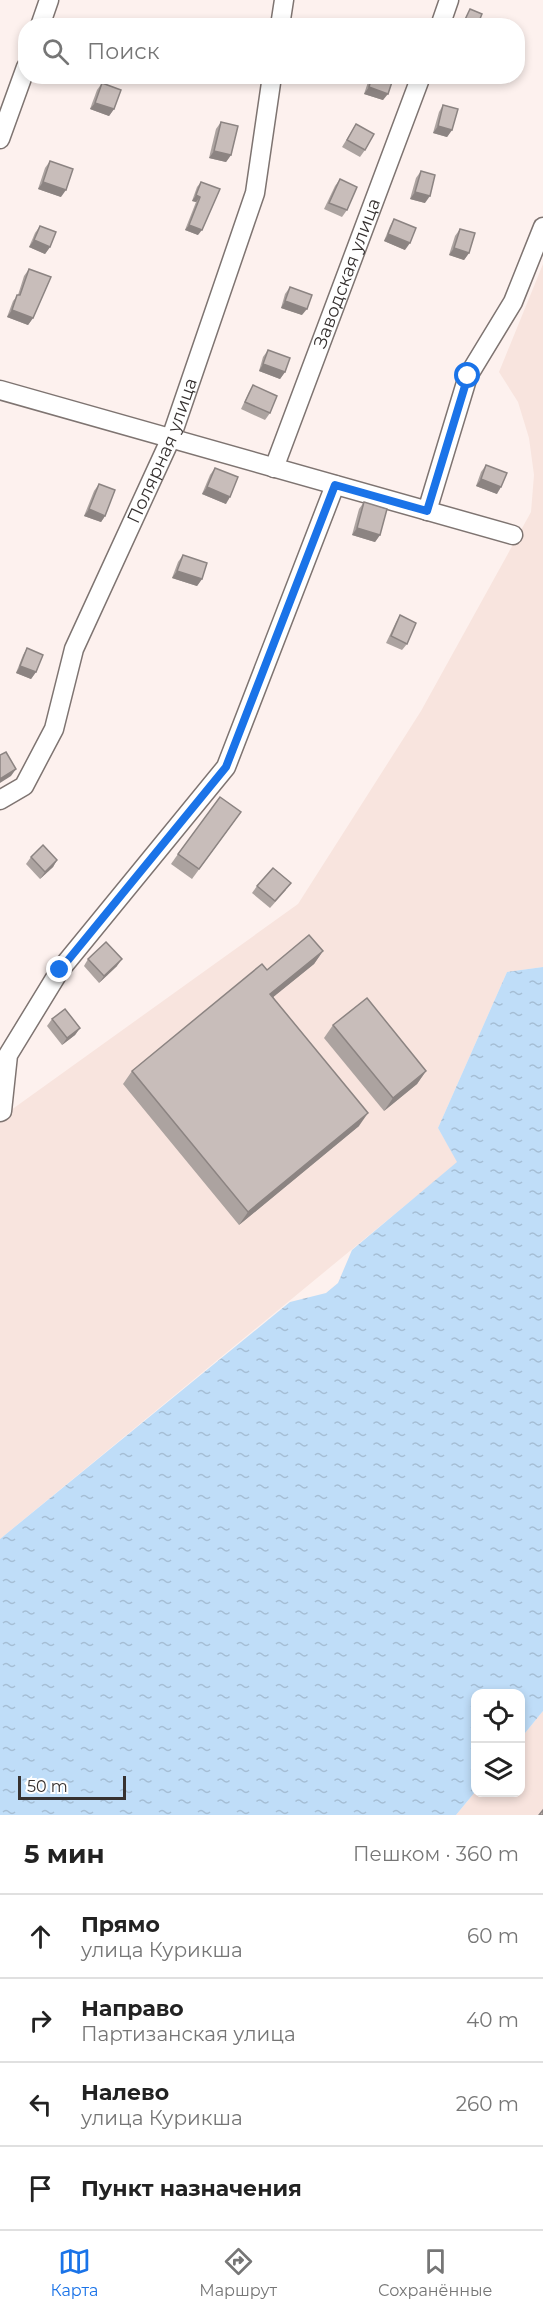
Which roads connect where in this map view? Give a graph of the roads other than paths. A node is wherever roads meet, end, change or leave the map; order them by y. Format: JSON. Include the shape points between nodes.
{"nodes":[{"id":1,"x":49,"y":0,"type":"edge"},
{"id":2,"x":284,"y":0,"type":"edge"},
{"id":3,"x":449,"y":0,"type":"edge"},
{"id":4,"x":43,"y":18,"type":"edge"},
{"id":5,"x":281,"y":18,"type":"edge"},
{"id":6,"x":443,"y":18,"type":"edge"},
{"id":7,"x":20,"y":84,"type":"edge"},
{"id":8,"x":271,"y":84,"type":"edge"},
{"id":9,"x":418,"y":84,"type":"edge"},
{"id":10,"x":0,"y":139,"type":"edge"},
{"id":11,"x":543,"y":227,"type":"edge"},
{"id":12,"x":0,"y":390,"type":"edge"},
{"id":13,"x":171,"y":438,"type":"junction"},
{"id":14,"x":274,"y":468,"type":"junction"},
{"id":15,"x":335,"y":485,"type":"junction"},
{"id":16,"x":427,"y":511,"type":"junction"},
{"id":17,"x":513,"y":535,"type":"dead end"},
{"id":18,"x":0,"y":800,"type":"edge"},
{"id":19,"x":1,"y":1110,"type":"edge"}],
"edges":[{"from":1,"to":4,"type":"street"},
{"from":2,"to":5,"type":"street"},
{"from":3,"to":6,"type":"street"},
{"from":7,"to":10,"type":"street"},
{"from":8,"to":13,"type":"street","name":"Полярная улица","via":[[255,193]]},
{"from":9,"to":14,"type":"street","name":"Заводская улица"},
{"from":11,"to":16,"type":"street","via":[[513,302],[468,376]]},
{"from":12,"to":13,"type":"street"},
{"from":13,"to":14,"type":"street"},
{"from":13,"to":18,"type":"street","name":"Полярная улица","via":[[74,649],[54,729],[24,786]]},
{"from":14,"to":15,"type":"street"},
{"from":15,"to":16,"type":"street"},
{"from":15,"to":19,"type":"street","via":[[226,767],[60,970],[8,1055]]},
{"from":16,"to":17,"type":"street"}]}
